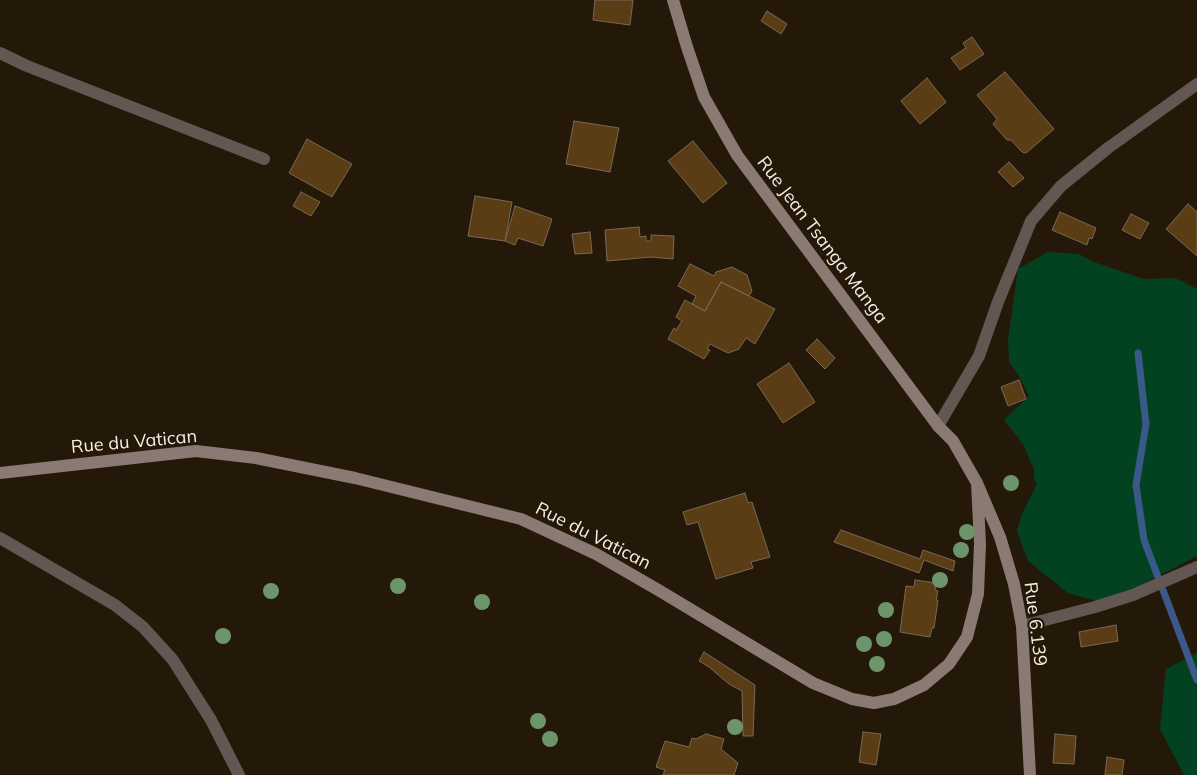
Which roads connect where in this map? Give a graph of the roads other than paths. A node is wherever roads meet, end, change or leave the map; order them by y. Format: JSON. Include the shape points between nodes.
{"nodes":[{"id":1,"x":673,"y":0,"type":"edge"},
{"id":2,"x":0,"y":53,"type":"edge"},
{"id":3,"x":1197,"y":84,"type":"edge"},
{"id":4,"x":264,"y":159,"type":"dead end"},
{"id":5,"x":938,"y":426,"type":"junction"},
{"id":6,"x":0,"y":473,"type":"edge"},
{"id":7,"x":977,"y":483,"type":"junction"},
{"id":8,"x":0,"y":538,"type":"edge"},
{"id":9,"x":1197,"y":567,"type":"edge"},
{"id":10,"x":1022,"y":626,"type":"junction"},
{"id":11,"x":239,"y":775,"type":"edge"},
{"id":12,"x":1030,"y":775,"type":"edge"}],
"edges":[{"from":1,"to":5,"type":"street","name":"Rue Jean Tsanga Manga","via":[[704,97],[738,155]]},
{"from":2,"to":4,"type":"street"},
{"from":3,"to":5,"type":"street","via":[[1061,186],[1031,221],[979,356]]},
{"from":5,"to":7,"type":"street","name":"Rue Jean Tsanga Manga","via":[[952,441]]},
{"from":6,"to":7,"type":"street","name":"Rue du Vatican","via":[[196,451],[256,458],[355,478],[521,519],[596,554],[813,684],[852,699],[874,703],[894,699],[924,685],[949,664],[967,637],[978,594]]},
{"from":7,"to":10,"type":"street","name":"Rue 6.139","via":[[1000,537]]},
{"from":8,"to":11,"type":"street","via":[[108,601],[143,627],[173,660]]},
{"from":9,"to":10,"type":"street","via":[[1133,595]]},
{"from":10,"to":12,"type":"street","name":"Rue 6.139"}]}
